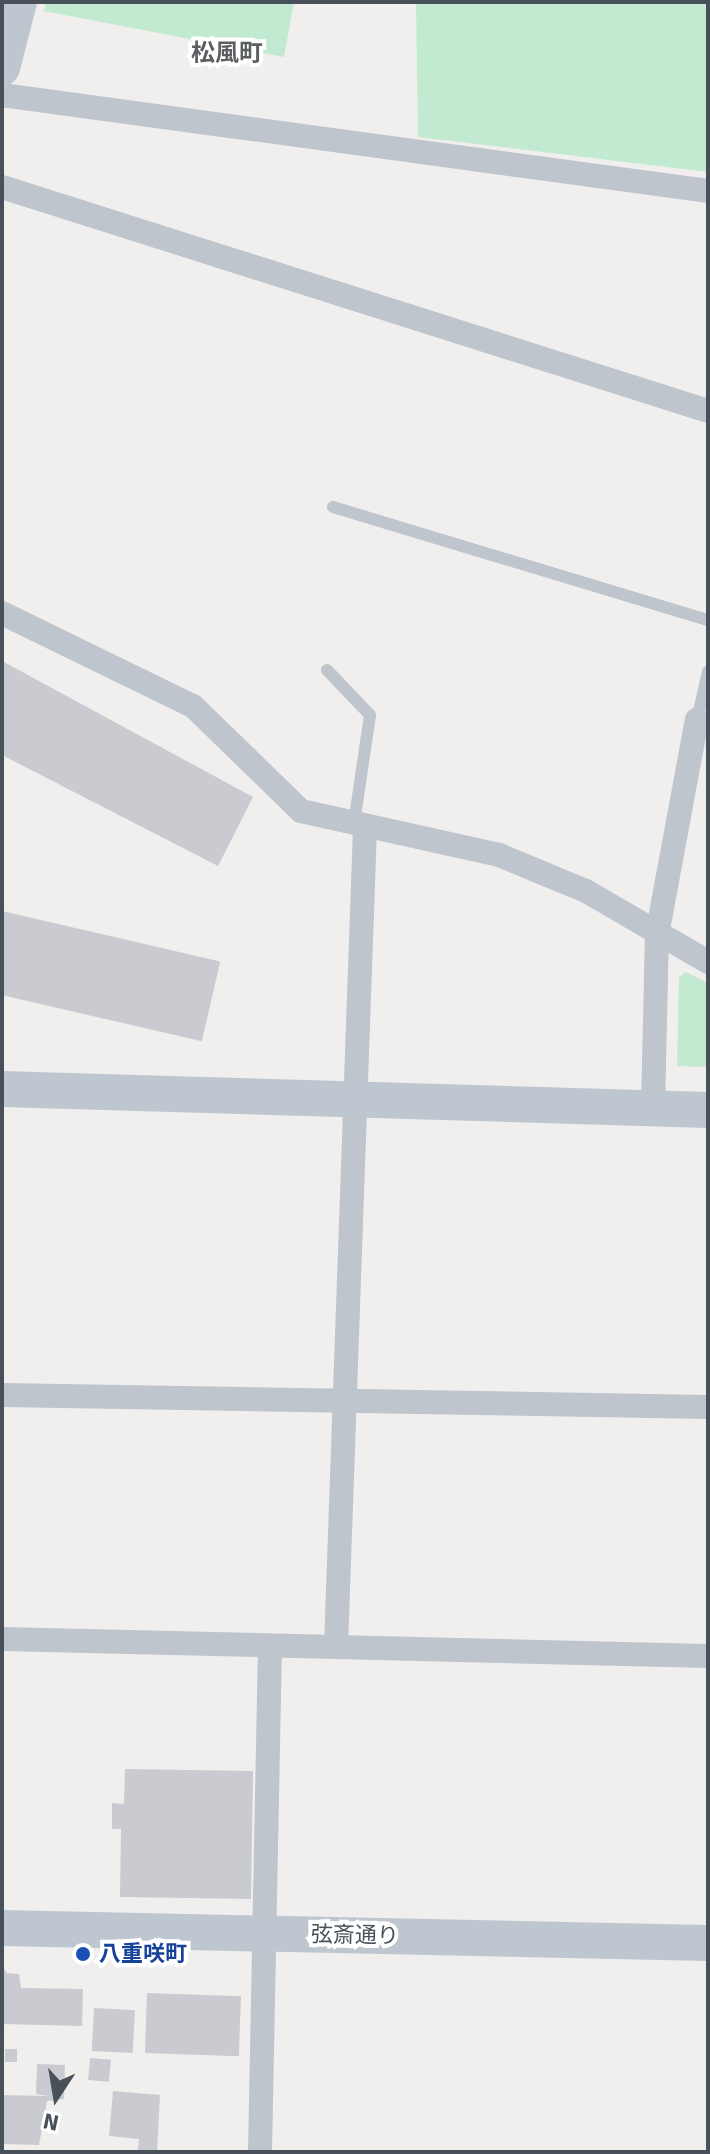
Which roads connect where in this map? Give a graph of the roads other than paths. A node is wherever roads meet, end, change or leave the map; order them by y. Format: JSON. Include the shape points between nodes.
{"nodes":[{"id":1,"x":19,"y":2,"type":"edge"},
{"id":2,"x":2,"y":68,"type":"edge"},
{"id":3,"x":2,"y":95,"type":"edge"},
{"id":4,"x":2,"y":187,"type":"edge"},
{"id":5,"x":708,"y":191,"type":"edge"},
{"id":6,"x":708,"y":411,"type":"edge"},
{"id":7,"x":333,"y":507,"type":"dead end"},
{"id":8,"x":2,"y":613,"type":"edge"},
{"id":9,"x":708,"y":620,"type":"edge"},
{"id":10,"x":327,"y":670,"type":"dead end"},
{"id":11,"x":708,"y":671,"type":"edge"},
{"id":12,"x":706,"y":690,"type":"edge"},
{"id":13,"x":697,"y":720,"type":"joint"},
{"id":14,"x":359,"y":825,"type":"junction"},
{"id":15,"x":657,"y":935,"type":"junction"},
{"id":16,"x":708,"y":962,"type":"edge"},
{"id":17,"x":2,"y":1089,"type":"edge"},
{"id":18,"x":355,"y":1098,"type":"junction"},
{"id":19,"x":653,"y":1108,"type":"junction"},
{"id":20,"x":708,"y":1110,"type":"edge"},
{"id":21,"x":2,"y":1395,"type":"edge"},
{"id":22,"x":342,"y":1399,"type":"junction"},
{"id":23,"x":708,"y":1407,"type":"edge"},
{"id":24,"x":2,"y":1639,"type":"edge"},
{"id":25,"x":270,"y":1646,"type":"junction"},
{"id":26,"x":336,"y":1646,"type":"junction"},
{"id":27,"x":708,"y":1656,"type":"edge"},
{"id":28,"x":2,"y":1928,"type":"edge"},
{"id":29,"x":268,"y":1933,"type":"junction"},
{"id":30,"x":708,"y":1943,"type":"edge"},
{"id":31,"x":260,"y":2152,"type":"edge"}],
"edges":[{"from":1,"to":2,"type":"street"},
{"from":3,"to":5,"type":"street"},
{"from":4,"to":6,"type":"street"},
{"from":7,"to":9,"type":"lane"},
{"from":8,"to":14,"type":"street","via":[[193,706],[301,811]]},
{"from":10,"to":14,"type":"lane","via":[[370,715]]},
{"from":11,"to":12,"type":"lane"},
{"from":12,"to":13,"type":"lane"},
{"from":13,"to":15,"type":"street"},
{"from":14,"to":15,"type":"street","via":[[499,855],[586,891]]},
{"from":14,"to":18,"type":"street"},
{"from":15,"to":16,"type":"street"},
{"from":15,"to":19,"type":"street"},
{"from":17,"to":18,"type":"street"},
{"from":18,"to":19,"type":"street"},
{"from":18,"to":22,"type":"street"},
{"from":19,"to":20,"type":"street"},
{"from":21,"to":22,"type":"street"},
{"from":22,"to":23,"type":"street"},
{"from":22,"to":26,"type":"street"},
{"from":24,"to":25,"type":"street"},
{"from":25,"to":26,"type":"street"},
{"from":25,"to":29,"type":"street"},
{"from":26,"to":27,"type":"street"},
{"from":28,"to":29,"type":"street","name":"弦斎通り"},
{"from":29,"to":30,"type":"street","name":"弦斎通り"},
{"from":29,"to":31,"type":"street"}]}
